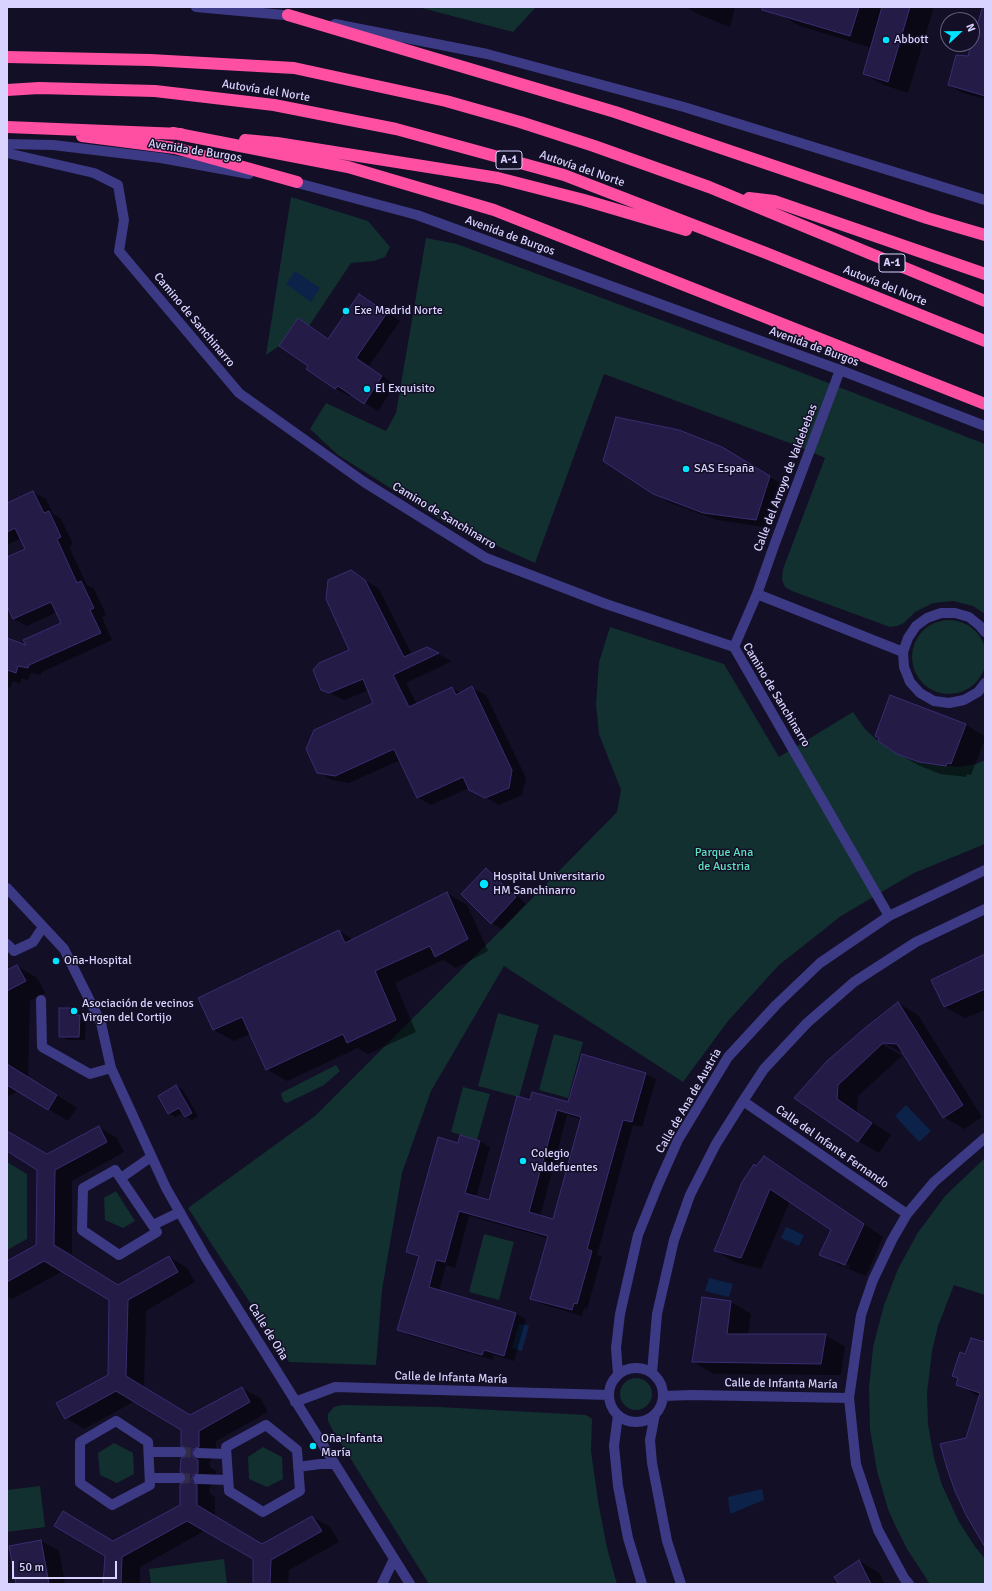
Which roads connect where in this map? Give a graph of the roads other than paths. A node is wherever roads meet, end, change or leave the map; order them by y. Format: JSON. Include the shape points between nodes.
{"nodes":[{"id":1,"x":196,"y":7,"type":"edge"},
{"id":2,"x":288,"y":15,"type":"junction"},
{"id":3,"x":7,"y":56,"type":"edge"},
{"id":4,"x":7,"y":90,"type":"edge"},
{"id":5,"x":7,"y":127,"type":"edge"},
{"id":6,"x":173,"y":133,"type":"junction"},
{"id":7,"x":7,"y":144,"type":"edge"},
{"id":8,"x":7,"y":153,"type":"edge"},
{"id":9,"x":296,"y":182,"type":"junction"},
{"id":10,"x":735,"y":197,"type":"junction"},
{"id":11,"x":985,"y":200,"type":"edge"},
{"id":12,"x":985,"y":235,"type":"edge"},
{"id":13,"x":766,"y":253,"type":"junction"},
{"id":14,"x":985,"y":274,"type":"edge"},
{"id":15,"x":985,"y":301,"type":"edge"},
{"id":16,"x":985,"y":341,"type":"edge"},
{"id":17,"x":840,"y":370,"type":"junction"},
{"id":18,"x":985,"y":404,"type":"edge"},
{"id":19,"x":985,"y":426,"type":"edge"},
{"id":20,"x":756,"y":594,"type":"junction"},
{"id":21,"x":985,"y":632,"type":"edge"},
{"id":22,"x":734,"y":647,"type":"junction"},
{"id":23,"x":903,"y":652,"type":"junction"},
{"id":24,"x":985,"y":683,"type":"edge"},
{"id":25,"x":985,"y":870,"type":"edge"},
{"id":26,"x":7,"y":888,"type":"edge"},
{"id":27,"x":985,"y":909,"type":"edge"},
{"id":28,"x":889,"y":916,"type":"junction"},
{"id":29,"x":43,"y":927,"type":"junction"},
{"id":30,"x":7,"y":944,"type":"edge"},
{"id":31,"x":41,"y":1000,"type":"dead end"},
{"id":32,"x":111,"y":1068,"type":"junction"},
{"id":33,"x":743,"y":1101,"type":"junction"},
{"id":34,"x":985,"y":1138,"type":"edge"},
{"id":35,"x":151,"y":1158,"type":"junction"},
{"id":36,"x":121,"y":1178,"type":"junction"},
{"id":37,"x":180,"y":1212,"type":"junction"},
{"id":38,"x":907,"y":1214,"type":"junction"},
{"id":39,"x":152,"y":1225,"type":"junction"},
{"id":40,"x":652,"y":1373,"type":"junction"},
{"id":41,"x":618,"y":1374,"type":"junction"},
{"id":42,"x":609,"y":1395,"type":"junction"},
{"id":43,"x":663,"y":1396,"type":"junction"},
{"id":44,"x":849,"y":1398,"type":"junction"},
{"id":45,"x":295,"y":1402,"type":"junction"},
{"id":46,"x":655,"y":1414,"type":"junction"},
{"id":47,"x":618,"y":1415,"type":"junction"},
{"id":48,"x":149,"y":1452,"type":"junction"},
{"id":49,"x":181,"y":1452,"type":"tunnel mouth"},
{"id":50,"x":198,"y":1453,"type":"tunnel mouth"},
{"id":51,"x":226,"y":1454,"type":"junction"},
{"id":52,"x":334,"y":1464,"type":"junction"},
{"id":53,"x":298,"y":1467,"type":"junction"},
{"id":54,"x":150,"y":1478,"type":"junction"},
{"id":55,"x":180,"y":1478,"type":"tunnel mouth"},
{"id":56,"x":198,"y":1479,"type":"tunnel mouth"},
{"id":57,"x":228,"y":1480,"type":"junction"},
{"id":58,"x":394,"y":1559,"type":"junction"},
{"id":59,"x":382,"y":1584,"type":"edge"},
{"id":60,"x":410,"y":1584,"type":"edge"},
{"id":61,"x":642,"y":1584,"type":"edge"},
{"id":62,"x":681,"y":1584,"type":"edge"},
{"id":63,"x":909,"y":1584,"type":"edge"}],
"edges":[{"from":1,"to":2,"type":"street"},
{"from":2,"to":11,"type":"street","via":[[487,54],[684,107]]},
{"from":2,"to":12,"type":"highway","via":[[615,112],[927,218]]},
{"from":3,"to":10,"type":"highway","name":"Autovía del Norte","number":"A-1","via":[[294,68],[446,101],[520,122]]},
{"from":4,"to":13,"type":"highway","name":"Autovía del Norte","number":"A-1","via":[[39,88],[155,91],[274,105],[396,129],[564,175]]},
{"from":5,"to":6,"type":"highway"},
{"from":5,"to":9,"type":"highway","via":[[175,148]]},
{"from":6,"to":13,"type":"highway","via":[[278,144],[498,178]]},
{"from":6,"to":18,"type":"highway","via":[[348,167],[494,210]]},
{"from":7,"to":9,"type":"street","name":"Avenida de Burgos","via":[[53,146],[161,158]]},
{"from":8,"to":22,"type":"street","name":"Camino de Sanchinarro","via":[[94,173],[118,186],[124,220],[119,251],[239,393],[364,482],[486,558],[606,604]]},
{"from":9,"to":17,"type":"street","name":"Avenida de Burgos","via":[[417,216]]},
{"from":10,"to":14,"type":"highway","via":[[774,201]]},
{"from":10,"to":15,"type":"highway","name":"Autovía del Norte","number":"A-1"},
{"from":13,"to":16,"type":"highway","name":"Autovía del Norte","number":"A-1"},
{"from":17,"to":19,"type":"street","name":"Avenida de Burgos"},
{"from":17,"to":20,"type":"street","name":"Calle del Arroyo de Valdebebas"},
{"from":20,"to":22,"type":"street","name":"Calle del Arroyo de Valdebebas"},
{"from":20,"to":23,"type":"street"},
{"from":21,"to":23,"type":"street","via":[[969,617],[941,613],[927,618],[916,626]]},
{"from":22,"to":28,"type":"street","name":"Camino de Sanchinarro"},
{"from":23,"to":24,"type":"street","via":[[904,667],[910,682],[920,693],[934,701],[949,703],[964,700],[978,692]]},
{"from":25,"to":28,"type":"street","name":"Calle de Ana de Austria"},
{"from":26,"to":29,"type":"street","name":"Calle de Oña"},
{"from":27,"to":33,"type":"street","via":[[916,942],[854,982],[807,1023],[764,1069]]},
{"from":28,"to":41,"type":"street","name":"Calle de Ana de Austria","via":[[820,963],[776,1005],[728,1056],[678,1140],[638,1235],[620,1314],[616,1348]]},
{"from":29,"to":30,"type":"street","via":[[33,942],[14,951]]},
{"from":29,"to":32,"type":"street","name":"Calle de Oña","via":[[64,949],[101,1023]]},
{"from":31,"to":32,"type":"street","via":[[42,1047],[90,1074]]},
{"from":32,"to":35,"type":"street","name":"Calle de Oña"},
{"from":33,"to":38,"type":"street","name":"Calle del Infante Fernando"},
{"from":33,"to":40,"type":"street","via":[[713,1149],[690,1195],[674,1240],[657,1314]]},
{"from":34,"to":38,"type":"street","via":[[934,1182]]},
{"from":35,"to":36,"type":"street"},
{"from":35,"to":37,"type":"street","name":"Calle de Oña"},
{"from":36,"to":39,"type":"street"},
{"from":36,"to":39,"type":"street","via":[[115,1170],[83,1188],[82,1230],[119,1255],[156,1232]]},
{"from":37,"to":39,"type":"street"},
{"from":37,"to":45,"type":"street","name":"Calle de Oña"},
{"from":38,"to":44,"type":"street","via":[[873,1280],[861,1315]]},
{"from":40,"to":41,"type":"street","via":[[635,1368]]},
{"from":40,"to":43,"type":"street","via":[[662,1387]]},
{"from":41,"to":42,"type":"street","via":[[613,1380]]},
{"from":42,"to":45,"type":"street","name":"Calle de Infanta María","via":[[335,1387]]},
{"from":42,"to":47,"type":"street","via":[[610,1403]]},
{"from":43,"to":44,"type":"street","name":"Calle de Infanta María"},
{"from":43,"to":46,"type":"street"},
{"from":44,"to":63,"type":"street","via":[[856,1464],[878,1530]]},
{"from":45,"to":52,"type":"street","name":"Calle de Oña"},
{"from":46,"to":47,"type":"street","via":[[641,1422],[629,1421]]},
{"from":46,"to":62,"type":"street","via":[[650,1440],[652,1463],[667,1541]]},
{"from":47,"to":61,"type":"street","via":[[614,1446],[618,1486],[628,1538]]},
{"from":48,"to":49,"type":"street"},
{"from":48,"to":54,"type":"street"},
{"from":48,"to":54,"type":"street","via":[[148,1442],[116,1421],[80,1442],[80,1483],[112,1505],[150,1485]]},
{"from":50,"to":51,"type":"street"},
{"from":51,"to":53,"type":"street","via":[[226,1447],[266,1425],[297,1450]]},
{"from":51,"to":57,"type":"street"},
{"from":52,"to":53,"type":"street"},
{"from":52,"to":58,"type":"street","name":"Calle de Oña"},
{"from":53,"to":57,"type":"street","via":[[300,1491],[263,1512],[229,1491]]},
{"from":54,"to":55,"type":"street"},
{"from":56,"to":57,"type":"street"},
{"from":58,"to":59,"type":"street"},
{"from":58,"to":60,"type":"street","name":"Calle de Oña"}]}
